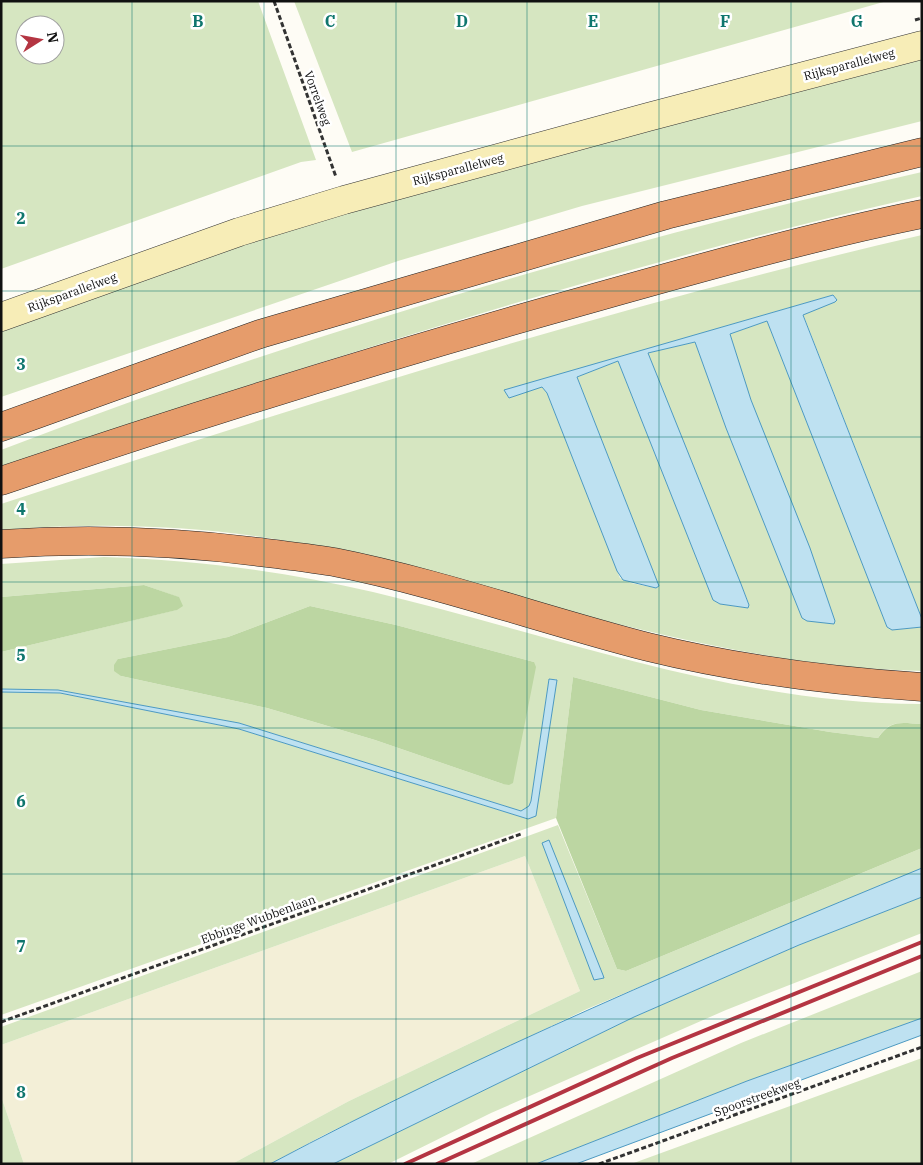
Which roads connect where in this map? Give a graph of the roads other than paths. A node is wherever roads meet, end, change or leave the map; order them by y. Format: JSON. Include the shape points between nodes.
{"nodes":[{"id":1,"x":922,"y":45,"type":"edge"},
{"id":2,"x":922,"y":152,"type":"edge"},
{"id":3,"x":922,"y":214,"type":"edge"},
{"id":4,"x":1,"y":317,"type":"edge"},
{"id":5,"x":1,"y":427,"type":"edge"},
{"id":6,"x":1,"y":481,"type":"edge"},
{"id":7,"x":1,"y":544,"type":"edge"},
{"id":8,"x":922,"y":687,"type":"edge"}],
"edges":[{"from":1,"to":4,"type":"street","name":"Rijksparallelweg","via":[[344,200],[239,232]]},
{"from":2,"to":5,"type":"highway","via":[[666,215],[260,334]]},
{"from":3,"to":6,"type":"highway","via":[[754,254],[494,325],[143,433]]},
{"from":7,"to":8,"type":"highway","via":[[134,540],[206,545],[333,562],[462,594],[648,647],[799,677]]}]}
